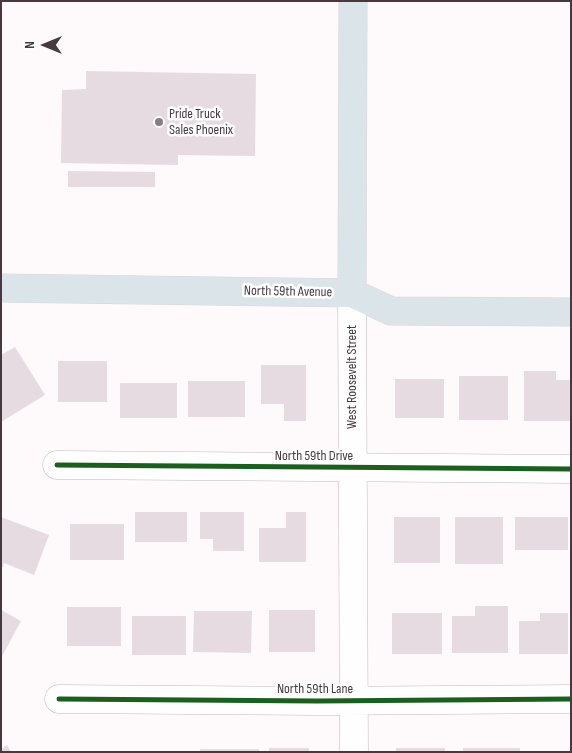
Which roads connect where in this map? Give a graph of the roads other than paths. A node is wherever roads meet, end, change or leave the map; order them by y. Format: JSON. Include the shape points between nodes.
{"nodes":[{"id":1,"x":353,"y":1,"type":"edge"},
{"id":2,"x":1,"y":288,"type":"edge"},
{"id":3,"x":352,"y":293,"type":"junction"},
{"id":4,"x":571,"y":312,"type":"edge"},
{"id":5,"x":57,"y":465,"type":"dead end"},
{"id":6,"x":353,"y":468,"type":"junction"},
{"id":7,"x":571,"y":469,"type":"edge"},
{"id":8,"x":59,"y":699,"type":"dead end"},
{"id":9,"x":571,"y":699,"type":"edge"},
{"id":10,"x":354,"y":700,"type":"junction"},
{"id":11,"x":354,"y":752,"type":"edge"}],
"edges":[{"from":1,"to":3,"type":"main road","name":"West Roosevelt Street"},
{"from":2,"to":3,"type":"main road","name":"North 59th Avenue"},
{"from":3,"to":4,"type":"main road","name":"North 59th Avenue","via":[[391,311]]},
{"from":3,"to":6,"type":"street","name":"West Roosevelt Street"},
{"from":5,"to":6,"type":"street","name":"North 59th Drive"},
{"from":6,"to":7,"type":"street","name":"North 59th Drive"},
{"from":6,"to":10,"type":"street","name":"West Roosevelt Street"},
{"from":8,"to":10,"type":"street","name":"North 59th Lane"},
{"from":9,"to":10,"type":"street","name":"North 59th Lane"},
{"from":10,"to":11,"type":"street","name":"West Roosevelt Street"}]}
